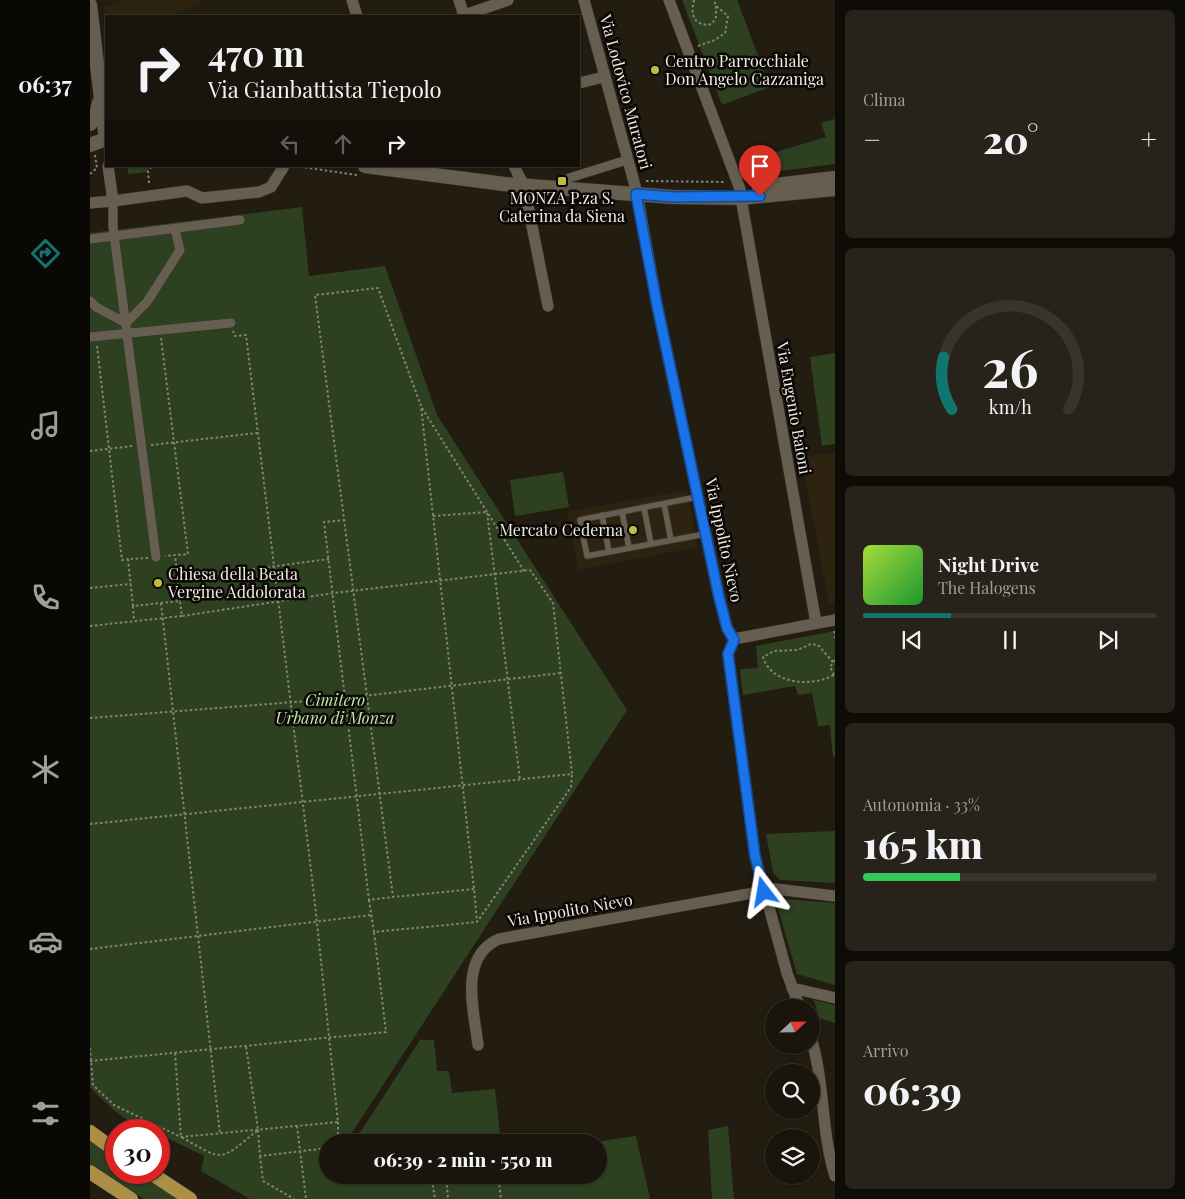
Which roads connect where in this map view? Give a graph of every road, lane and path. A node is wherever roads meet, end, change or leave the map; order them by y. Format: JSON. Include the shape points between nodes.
{"nodes":[{"id":1,"x":352,"y":0,"type":"edge"},
{"id":2,"x":459,"y":0,"type":"edge"},
{"id":3,"x":508,"y":0,"type":"edge"},
{"id":4,"x":584,"y":0,"type":"edge"},
{"id":5,"x":669,"y":0,"type":"edge"},
{"id":6,"x":694,"y":0,"type":"edge"},
{"id":7,"x":713,"y":1,"type":"edge"},
{"id":8,"x":90,"y":5,"type":"edge"},
{"id":9,"x":716,"y":6,"type":"junction"},
{"id":10,"x":357,"y":15,"type":"edge"},
{"id":11,"x":464,"y":15,"type":"edge"},
{"id":12,"x":467,"y":15,"type":"edge"},
{"id":13,"x":688,"y":50,"type":"junction"},
{"id":14,"x":604,"y":77,"type":"junction"},
{"id":15,"x":580,"y":83,"type":"edge"},
{"id":16,"x":104,"y":103,"type":"edge"},
{"id":17,"x":105,"y":122,"type":"edge"},
{"id":18,"x":90,"y":124,"type":"edge"},
{"id":19,"x":105,"y":140,"type":"edge"},
{"id":20,"x":91,"y":144,"type":"edge"},
{"id":21,"x":627,"y":160,"type":"junction"},
{"id":22,"x":108,"y":167,"type":"edge"},
{"id":23,"x":151,"y":167,"type":"edge"},
{"id":24,"x":283,"y":167,"type":"edge"},
{"id":25,"x":372,"y":167,"type":"edge"},
{"id":26,"x":514,"y":167,"type":"edge"},
{"id":27,"x":90,"y":174,"type":"edge"},
{"id":28,"x":835,"y":178,"type":"edge"},
{"id":29,"x":149,"y":183,"type":"dead end"},
{"id":30,"x":524,"y":186,"type":"junction"},
{"id":31,"x":561,"y":188,"type":"junction"},
{"id":32,"x":835,"y":190,"type":"edge"},
{"id":33,"x":636,"y":194,"type":"junction"},
{"id":34,"x":741,"y":194,"type":"junction"},
{"id":35,"x":112,"y":200,"type":"junction"},
{"id":36,"x":90,"y":203,"type":"edge"},
{"id":37,"x":240,"y":220,"type":"dead end"},
{"id":38,"x":175,"y":228,"type":"junction"},
{"id":39,"x":115,"y":236,"type":"junction"},
{"id":40,"x":90,"y":239,"type":"edge"},
{"id":41,"x":90,"y":301,"type":"edge"},
{"id":42,"x":548,"y":306,"type":"dead end"},
{"id":43,"x":126,"y":323,"type":"junction"},
{"id":44,"x":231,"y":323,"type":"joint"},
{"id":45,"x":160,"y":329,"type":"junction"},
{"id":46,"x":127,"y":332,"type":"junction"},
{"id":47,"x":93,"y":337,"type":"edge"},
{"id":48,"x":421,"y":406,"type":"junction"},
{"id":49,"x":258,"y":433,"type":"junction"},
{"id":50,"x":174,"y":443,"type":"junction"},
{"id":51,"x":141,"y":446,"type":"junction"},
{"id":52,"x":108,"y":449,"type":"junction"},
{"id":53,"x":90,"y":451,"type":"edge"},
{"id":54,"x":697,"y":497,"type":"junction"},
{"id":55,"x":664,"y":504,"type":"junction"},
{"id":56,"x":644,"y":508,"type":"junction"},
{"id":57,"x":487,"y":512,"type":"junction"},
{"id":58,"x":622,"y":512,"type":"junction"},
{"id":59,"x":602,"y":515,"type":"junction"},
{"id":60,"x":433,"y":516,"type":"junction"},
{"id":61,"x":345,"y":520,"type":"junction"},
{"id":62,"x":705,"y":534,"type":"junction"},
{"id":63,"x":671,"y":540,"type":"junction"},
{"id":64,"x":650,"y":544,"type":"junction"},
{"id":65,"x":629,"y":548,"type":"junction"},
{"id":66,"x":609,"y":552,"type":"junction"},
{"id":67,"x":175,"y":555,"type":"junction"},
{"id":68,"x":156,"y":557,"type":"junction"},
{"id":69,"x":128,"y":559,"type":"junction"},
{"id":70,"x":330,"y":559,"type":"junction"},
{"id":71,"x":272,"y":567,"type":"junction"},
{"id":72,"x":524,"y":571,"type":"junction"},
{"id":73,"x":493,"y":575,"type":"junction"},
{"id":74,"x":178,"y":578,"type":"junction"},
{"id":75,"x":440,"y":581,"type":"junction"},
{"id":76,"x":131,"y":584,"type":"junction"},
{"id":77,"x":90,"y":588,"type":"edge"},
{"id":78,"x":354,"y":591,"type":"junction"},
{"id":79,"x":334,"y":593,"type":"junction"},
{"id":80,"x":180,"y":601,"type":"junction"},
{"id":81,"x":277,"y":601,"type":"junction"},
{"id":82,"x":161,"y":603,"type":"junction"},
{"id":83,"x":133,"y":606,"type":"junction"},
{"id":84,"x":182,"y":616,"type":"junction"},
{"id":85,"x":163,"y":618,"type":"junction"},
{"id":86,"x":835,"y":620,"type":"edge"},
{"id":87,"x":134,"y":621,"type":"junction"},
{"id":88,"x":816,"y":623,"type":"junction"},
{"id":89,"x":90,"y":626,"type":"edge"},
{"id":90,"x":734,"y":640,"type":"junction"},
{"id":91,"x":834,"y":661,"type":"edge"},
{"id":92,"x":561,"y":673,"type":"junction"},
{"id":93,"x":834,"y":675,"type":"edge"},
{"id":94,"x":507,"y":679,"type":"junction"},
{"id":95,"x":452,"y":686,"type":"junction"},
{"id":96,"x":368,"y":695,"type":"junction"},
{"id":97,"x":346,"y":698,"type":"junction"},
{"id":98,"x":290,"y":702,"type":"junction"},
{"id":99,"x":173,"y":712,"type":"junction"},
{"id":100,"x":90,"y":718,"type":"edge"},
{"id":101,"x":572,"y":774,"type":"junction"},
{"id":102,"x":520,"y":780,"type":"junction"},
{"id":103,"x":463,"y":786,"type":"junction"},
{"id":104,"x":381,"y":794,"type":"junction"},
{"id":105,"x":357,"y":797,"type":"junction"},
{"id":106,"x":302,"y":802,"type":"junction"},
{"id":107,"x":185,"y":814,"type":"junction"},
{"id":108,"x":90,"y":824,"type":"edge"},
{"id":109,"x":474,"y":889,"type":"junction"},
{"id":110,"x":764,"y":892,"type":"junction"},
{"id":111,"x":835,"y":896,"type":"edge"},
{"id":112,"x":393,"y":897,"type":"junction"},
{"id":113,"x":369,"y":900,"type":"junction"},
{"id":114,"x":371,"y":915,"type":"junction"},
{"id":115,"x":316,"y":921,"type":"junction"},
{"id":116,"x":477,"y":922,"type":"junction"},
{"id":117,"x":374,"y":932,"type":"junction"},
{"id":118,"x":198,"y":936,"type":"junction"},
{"id":119,"x":90,"y":949,"type":"edge"},
{"id":120,"x":792,"y":988,"type":"junction"},
{"id":121,"x":835,"y":998,"type":"edge"},
{"id":122,"x":796,"y":999,"type":"edge"},
{"id":123,"x":329,"y":1038,"type":"junction"},
{"id":124,"x":478,"y":1045,"type":"dead end"},
{"id":125,"x":246,"y":1046,"type":"junction"},
{"id":126,"x":90,"y":1048,"type":"edge"},
{"id":127,"x":211,"y":1049,"type":"junction"},
{"id":128,"x":175,"y":1053,"type":"junction"},
{"id":129,"x":815,"y":1054,"type":"edge"},
{"id":130,"x":91,"y":1061,"type":"edge"},
{"id":131,"x":338,"y":1122,"type":"junction"},
{"id":132,"x":297,"y":1126,"type":"junction"},
{"id":133,"x":258,"y":1130,"type":"junction"},
{"id":134,"x":90,"y":1132,"type":"edge"},
{"id":135,"x":220,"y":1134,"type":"junction"},
{"id":136,"x":338,"y":1134,"type":"edge"},
{"id":137,"x":181,"y":1137,"type":"junction"},
{"id":138,"x":105,"y":1142,"type":"edge"},
{"id":139,"x":319,"y":1149,"type":"edge"},
{"id":140,"x":301,"y":1151,"type":"junction"},
{"id":141,"x":260,"y":1156,"type":"junction"},
{"id":142,"x":90,"y":1172,"type":"edge"},
{"id":143,"x":835,"y":1176,"type":"edge"},
{"id":144,"x":167,"y":1184,"type":"edge"},
{"id":145,"x":432,"y":1184,"type":"edge"},
{"id":146,"x":447,"y":1184,"type":"edge"},
{"id":147,"x":499,"y":1184,"type":"edge"},
{"id":148,"x":130,"y":1199,"type":"edge"},
{"id":149,"x":190,"y":1199,"type":"edge"},
{"id":150,"x":294,"y":1199,"type":"edge"},
{"id":151,"x":306,"y":1199,"type":"edge"},
{"id":152,"x":435,"y":1199,"type":"edge"},
{"id":153,"x":448,"y":1199,"type":"edge"},
{"id":154,"x":501,"y":1199,"type":"edge"}],
"edges":[{"from":1,"to":10,"type":"street"},
{"from":2,"to":11,"type":"street"},
{"from":3,"to":12,"type":"street"},
{"from":4,"to":14,"type":"street","name":"Via Lodovico Muratori"},
{"from":5,"to":13,"type":"street","name":"Via Eugenio Baioni"},
{"from":6,"to":9,"type":"path","via":[[692,16],[705,25],[714,21]]},
{"from":7,"to":9,"type":"path"},
{"from":8,"to":16,"type":"street"},
{"from":9,"to":13,"type":"path","via":[[728,16],[725,33]]},
{"from":13,"to":34,"type":"street","name":"Via Eugenio Baioni"},
{"from":14,"to":15,"type":"street"},
{"from":14,"to":21,"type":"street","name":"Via Lodovico Muratori"},
{"from":16,"to":17,"type":"street"},
{"from":16,"to":18,"type":"street"},
{"from":19,"to":20,"type":"street"},
{"from":20,"to":27,"type":"path","via":[[97,168]]},
{"from":21,"to":31,"type":"street","via":[[566,179]]},
{"from":21,"to":33,"type":"street","name":"Via Lodovico Muratori"},
{"from":22,"to":35,"type":"street"},
{"from":23,"to":29,"type":"path","via":[[148,171]]},
{"from":24,"to":35,"type":"street","via":[[271,187],[259,192],[202,198],[187,191]]},
{"from":25,"to":30,"type":"street"},
{"from":26,"to":30,"type":"street"},
{"from":28,"to":34,"type":"street"},
{"from":30,"to":31,"type":"street"},
{"from":30,"to":42,"type":"street"},
{"from":31,"to":33,"type":"street"},
{"from":32,"to":34,"type":"street"},
{"from":33,"to":34,"type":"street","via":[[673,197]]},
{"from":33,"to":54,"type":"street","name":"Via Ippolito Nievo"},
{"from":34,"to":88,"type":"street","name":"Via Eugenio Baioni"},
{"from":35,"to":36,"type":"street"},
{"from":35,"to":39,"type":"street"},
{"from":37,"to":38,"type":"street"},
{"from":38,"to":39,"type":"street"},
{"from":38,"to":43,"type":"street","via":[[180,250],[147,302]]},
{"from":39,"to":40,"type":"street"},
{"from":39,"to":43,"type":"street"},
{"from":41,"to":43,"type":"street"},
{"from":43,"to":46,"type":"street"},
{"from":44,"to":45,"type":"street"},
{"from":44,"to":49,"type":"path","via":[[235,336],[246,335]]},
{"from":45,"to":46,"type":"street"},
{"from":45,"to":50,"type":"path"},
{"from":46,"to":47,"type":"street"},
{"from":46,"to":51,"type":"street"},
{"from":47,"to":52,"type":"path"},
{"from":48,"to":57,"type":"path"},
{"from":48,"to":60,"type":"path"},
{"from":48,"to":61,"type":"path","via":[[378,288],[315,295]]},
{"from":49,"to":50,"type":"path"},
{"from":49,"to":71,"type":"path"},
{"from":50,"to":51,"type":"path"},
{"from":50,"to":67,"type":"path","via":[[188,554]]},
{"from":51,"to":52,"type":"path"},
{"from":51,"to":68,"type":"street"},
{"from":52,"to":53,"type":"path"},
{"from":52,"to":69,"type":"path","via":[[122,560]]},
{"from":54,"to":55,"type":"lane"},
{"from":54,"to":62,"type":"street","name":"Via Ippolito Nievo"},
{"from":55,"to":56,"type":"lane"},
{"from":55,"to":63,"type":"lane"},
{"from":56,"to":58,"type":"lane"},
{"from":56,"to":64,"type":"lane"},
{"from":57,"to":60,"type":"path"},
{"from":57,"to":72,"type":"path"},
{"from":57,"to":73,"type":"path"},
{"from":58,"to":59,"type":"lane"},
{"from":58,"to":65,"type":"lane"},
{"from":59,"to":66,"type":"lane"},
{"from":59,"to":66,"type":"lane","via":[[580,520],[587,556]]},
{"from":60,"to":75,"type":"path"},
{"from":61,"to":70,"type":"path","via":[[324,522]]},
{"from":61,"to":78,"type":"path"},
{"from":62,"to":63,"type":"lane"},
{"from":62,"to":90,"type":"street","name":"Via Ippolito Nievo","via":[[727,628]]},
{"from":63,"to":64,"type":"lane"},
{"from":64,"to":65,"type":"lane"},
{"from":65,"to":66,"type":"lane"},
{"from":67,"to":68,"type":"path"},
{"from":67,"to":74,"type":"path"},
{"from":68,"to":69,"type":"path"},
{"from":69,"to":76,"type":"path"},
{"from":70,"to":71,"type":"path"},
{"from":70,"to":79,"type":"path"},
{"from":71,"to":74,"type":"path"},
{"from":71,"to":81,"type":"path"},
{"from":72,"to":73,"type":"path"},
{"from":72,"to":92,"type":"path","via":[[530,570],[553,603]]},
{"from":73,"to":75,"type":"path"},
{"from":73,"to":94,"type":"path"},
{"from":74,"to":80,"type":"path"},
{"from":75,"to":78,"type":"path"},
{"from":75,"to":95,"type":"path"},
{"from":76,"to":77,"type":"path"},
{"from":76,"to":83,"type":"path"},
{"from":78,"to":79,"type":"path"},
{"from":78,"to":96,"type":"path"},
{"from":79,"to":81,"type":"path"},
{"from":79,"to":97,"type":"path"},
{"from":80,"to":82,"type":"path"},
{"from":80,"to":84,"type":"path"},
{"from":81,"to":84,"type":"path"},
{"from":81,"to":98,"type":"path"},
{"from":82,"to":83,"type":"path"},
{"from":82,"to":85,"type":"path"},
{"from":83,"to":87,"type":"path"},
{"from":84,"to":85,"type":"path"},
{"from":85,"to":87,"type":"path"},
{"from":85,"to":99,"type":"path"},
{"from":86,"to":88,"type":"street"},
{"from":87,"to":89,"type":"path"},
{"from":88,"to":90,"type":"street"},
{"from":90,"to":110,"type":"street","via":[[728,654],[755,856]]},
{"from":91,"to":93,"type":"path","via":[[830,666]]},
{"from":91,"to":93,"type":"path","via":[[818,645],[811,644],[797,650],[774,650],[763,657],[765,663],[786,680],[808,682]]},
{"from":92,"to":94,"type":"path"},
{"from":92,"to":101,"type":"path"},
{"from":94,"to":95,"type":"path"},
{"from":94,"to":102,"type":"path"},
{"from":95,"to":96,"type":"path"},
{"from":95,"to":103,"type":"path"},
{"from":96,"to":97,"type":"path"},
{"from":96,"to":104,"type":"path"},
{"from":97,"to":98,"type":"path"},
{"from":97,"to":105,"type":"path"},
{"from":98,"to":99,"type":"path"},
{"from":98,"to":106,"type":"path"},
{"from":99,"to":100,"type":"path"},
{"from":99,"to":107,"type":"path"},
{"from":101,"to":102,"type":"path"},
{"from":101,"to":116,"type":"path","via":[[571,787]]},
{"from":102,"to":103,"type":"path"},
{"from":103,"to":104,"type":"path"},
{"from":103,"to":109,"type":"path"},
{"from":104,"to":105,"type":"path"},
{"from":104,"to":112,"type":"path"},
{"from":105,"to":106,"type":"path"},
{"from":105,"to":113,"type":"path"},
{"from":106,"to":107,"type":"path"},
{"from":106,"to":115,"type":"path"},
{"from":107,"to":108,"type":"path"},
{"from":107,"to":118,"type":"path"},
{"from":109,"to":112,"type":"path"},
{"from":109,"to":116,"type":"path"},
{"from":110,"to":111,"type":"street","name":"Via Ippolito Nievo","via":[[786,889]]},
{"from":110,"to":120,"type":"street"},
{"from":110,"to":124,"type":"street","name":"Via Ippolito Nievo","via":[[491,942],[478,957],[471,973]]},
{"from":112,"to":113,"type":"path"},
{"from":113,"to":114,"type":"path"},
{"from":114,"to":115,"type":"path"},
{"from":114,"to":117,"type":"path"},
{"from":115,"to":118,"type":"path"},
{"from":115,"to":123,"type":"path"},
{"from":116,"to":117,"type":"path"},
{"from":117,"to":123,"type":"path","via":[[386,1032]]},
{"from":118,"to":119,"type":"path"},
{"from":118,"to":127,"type":"path"},
{"from":120,"to":121,"type":"street"},
{"from":120,"to":122,"type":"street"},
{"from":123,"to":125,"type":"path"},
{"from":123,"to":131,"type":"path"},
{"from":125,"to":127,"type":"path"},
{"from":125,"to":133,"type":"path"},
{"from":126,"to":130,"type":"path"},
{"from":127,"to":128,"type":"path"},
{"from":127,"to":135,"type":"path"},
{"from":128,"to":130,"type":"path"},
{"from":128,"to":137,"type":"path"},
{"from":129,"to":143,"type":"street"},
{"from":130,"to":137,"type":"path","via":[[93,1085],[114,1106]]},
{"from":131,"to":132,"type":"path"},
{"from":131,"to":136,"type":"path"},
{"from":132,"to":133,"type":"path"},
{"from":132,"to":140,"type":"path"},
{"from":133,"to":135,"type":"path"},
{"from":133,"to":137,"type":"path","via":[[226,1155],[216,1156]]},
{"from":133,"to":141,"type":"path"},
{"from":134,"to":138,"type":"main road"},
{"from":135,"to":137,"type":"path"},
{"from":139,"to":140,"type":"path"},
{"from":140,"to":141,"type":"path"},
{"from":140,"to":151,"type":"path"},
{"from":141,"to":150,"type":"path","via":[[263,1180]]},
{"from":142,"to":148,"type":"main road"},
{"from":144,"to":149,"type":"main road"},
{"from":145,"to":152,"type":"path"},
{"from":146,"to":153,"type":"path"},
{"from":147,"to":154,"type":"path"}]}
